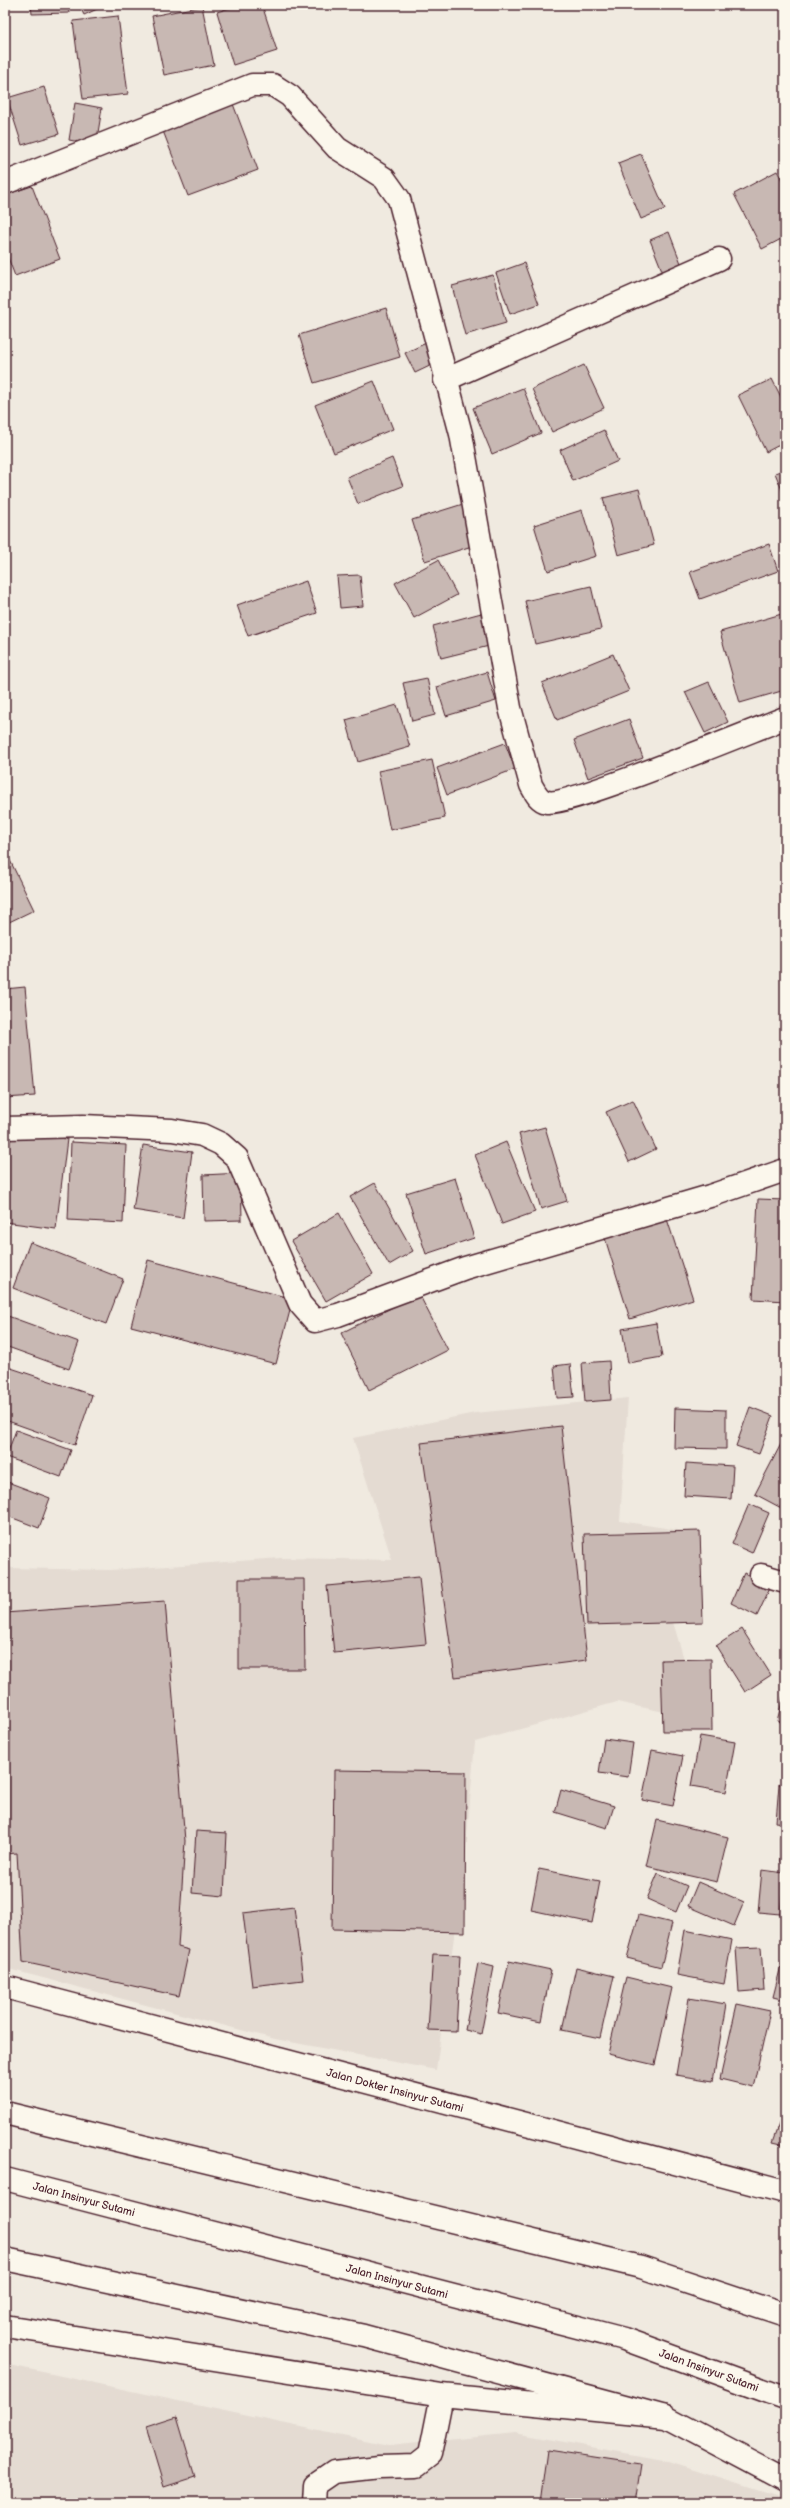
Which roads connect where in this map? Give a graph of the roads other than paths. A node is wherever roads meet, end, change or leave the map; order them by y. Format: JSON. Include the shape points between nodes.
{"nodes":[{"id":1,"x":5,"y":184,"type":"edge"},
{"id":2,"x":719,"y":259,"type":"dead end"},
{"id":3,"x":445,"y":380,"type":"junction"},
{"id":4,"x":785,"y":718,"type":"edge"},
{"id":5,"x":5,"y":1128,"type":"edge"},
{"id":6,"x":785,"y":1170,"type":"edge"},
{"id":7,"x":761,"y":1575,"type":"dead end"},
{"id":8,"x":785,"y":1582,"type":"edge"},
{"id":9,"x":5,"y":1987,"type":"edge"},
{"id":10,"x":5,"y":2113,"type":"edge"},
{"id":11,"x":5,"y":2179,"type":"edge"},
{"id":12,"x":785,"y":2192,"type":"edge"},
{"id":13,"x":5,"y":2258,"type":"edge"},
{"id":14,"x":785,"y":2316,"type":"edge"},
{"id":15,"x":5,"y":2326,"type":"edge"},
{"id":16,"x":442,"y":2395,"type":"junction"},
{"id":17,"x":785,"y":2398,"type":"edge"},
{"id":18,"x":666,"y":2417,"type":"junction"},
{"id":19,"x":785,"y":2480,"type":"edge"},
{"id":20,"x":314,"y":2503,"type":"edge"}],
"edges":[{"from":1,"to":3,"type":"main road","via":[[252,85],[273,84],[290,96],[337,148],[384,178],[399,199]]},
{"from":2,"to":3,"type":"main road"},
{"from":3,"to":4,"type":"main road","via":[[461,434],[510,708],[531,785],[537,796],[547,802],[558,802]]},
{"from":5,"to":6,"type":"main road","via":[[84,1126],[172,1130],[202,1135],[221,1144],[237,1158],[300,1304],[315,1321],[465,1268],[710,1196]]},
{"from":7,"to":8,"type":"main road"},
{"from":9,"to":12,"type":"main road","name":"Jalan Dokter Insinyur Sutami"},
{"from":10,"to":14,"type":"main road","via":[[641,2266]]},
{"from":11,"to":17,"type":"main road","name":"Jalan Insinyur Sutami","via":[[624,2339]]},
{"from":13,"to":18,"type":"main road","via":[[364,2336]]},
{"from":15,"to":16,"type":"main road"},
{"from":16,"to":18,"type":"main road"},
{"from":16,"to":20,"type":"main road","via":[[430,2454],[416,2466],[334,2472],[315,2485]]},
{"from":18,"to":19,"type":"main road"}]}
